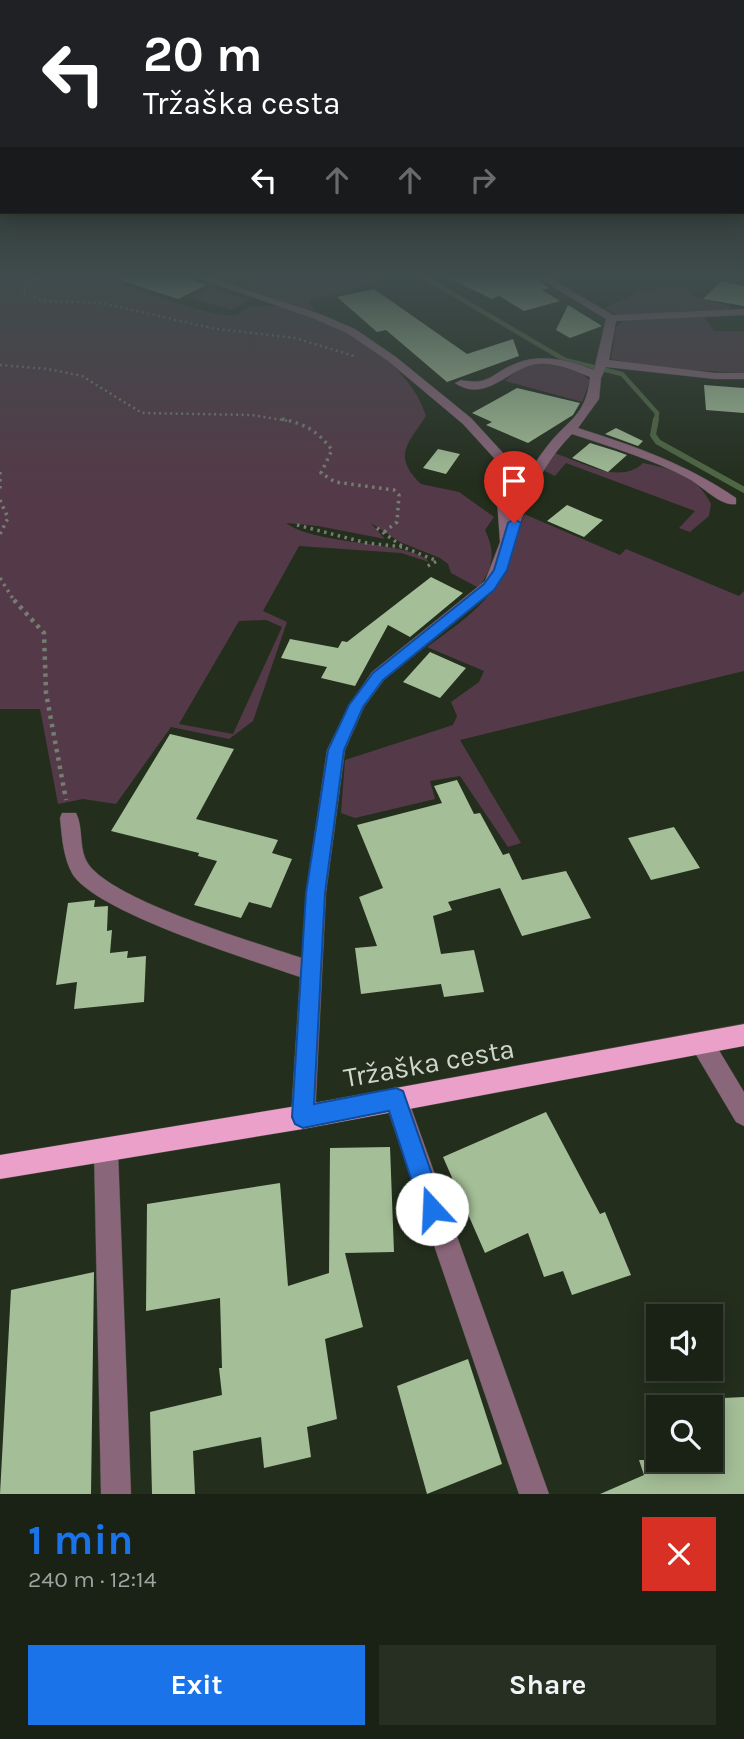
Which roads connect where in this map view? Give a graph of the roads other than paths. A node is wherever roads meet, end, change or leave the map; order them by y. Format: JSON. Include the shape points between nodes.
{"nodes":[{"id":1,"x":373,"y":346,"type":"edge"},
{"id":2,"x":605,"y":346,"type":"edge"},
{"id":3,"x":600,"y":369,"type":"junction"},
{"id":4,"x":744,"y":376,"type":"edge"},
{"id":5,"x":461,"y":383,"type":"dead end"},
{"id":6,"x":570,"y":430,"type":"junction"},
{"id":7,"x":731,"y":501,"type":"dead end"},
{"id":8,"x":506,"y":544,"type":"junction"},
{"id":9,"x":69,"y":818,"type":"road end"},
{"id":10,"x":311,"y":971,"type":"junction"},
{"id":11,"x":744,"y":1035,"type":"edge"},
{"id":12,"x":703,"y":1045,"type":"junction"},
{"id":13,"x":396,"y":1099,"type":"junction"},
{"id":14,"x":744,"y":1114,"type":"edge"},
{"id":15,"x":303,"y":1117,"type":"junction"},
{"id":16,"x":106,"y":1151,"type":"junction"},
{"id":17,"x":0,"y":1167,"type":"edge"},
{"id":18,"x":116,"y":1494,"type":"edge"},
{"id":19,"x":534,"y":1494,"type":"edge"}],
"edges":[{"from":1,"to":8,"type":"street","via":[[467,421],[500,457]]},
{"from":2,"to":3,"type":"street"},
{"from":3,"to":4,"type":"street"},
{"from":3,"to":5,"type":"street","via":[[542,360],[520,365],[488,387]]},
{"from":3,"to":6,"type":"street","via":[[593,399]]},
{"from":6,"to":7,"type":"street","via":[[672,464],[704,479]]},
{"from":6,"to":8,"type":"street","via":[[537,471]]},
{"from":8,"to":10,"type":"street","via":[[500,570],[489,587],[378,676],[356,705],[336,750],[316,893]]},
{"from":9,"to":10,"type":"street","via":[[81,871],[95,884],[155,914]]},
{"from":10,"to":15,"type":"street"},
{"from":11,"to":12,"type":"main road","name":"Tržaška cesta"},
{"from":12,"to":13,"type":"main road","name":"Tržaška cesta"},
{"from":12,"to":14,"type":"street"},
{"from":13,"to":15,"type":"main road","name":"Tržaška cesta"},
{"from":13,"to":19,"type":"street"},
{"from":15,"to":16,"type":"main road","name":"Tržaška cesta"},
{"from":16,"to":17,"type":"main road","name":"Tržaška cesta"},
{"from":16,"to":18,"type":"street"}]}
